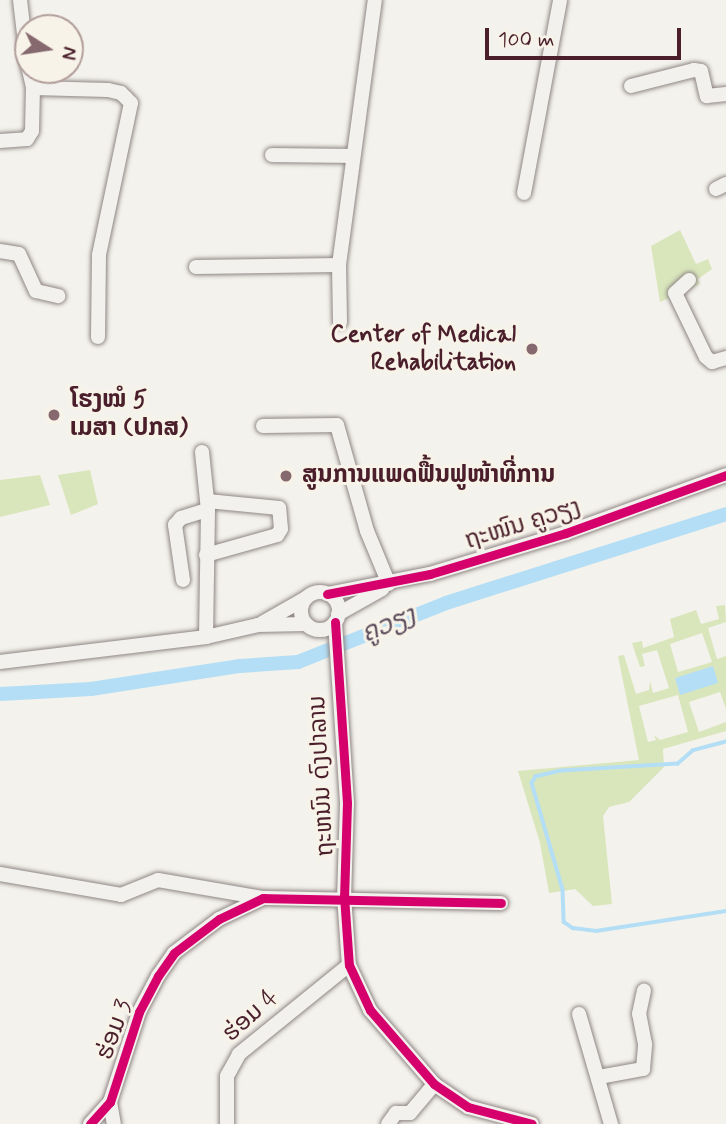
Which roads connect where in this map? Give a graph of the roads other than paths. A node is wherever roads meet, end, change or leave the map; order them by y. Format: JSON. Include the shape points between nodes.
{"nodes":[{"id":1,"x":375,"y":0,"type":"edge"},
{"id":2,"x":560,"y":0,"type":"edge"},
{"id":3,"x":32,"y":84,"type":"edge"},
{"id":4,"x":631,"y":86,"type":"dead end"},
{"id":5,"x":33,"y":88,"type":"junction"},
{"id":6,"x":726,"y":94,"type":"edge"},
{"id":7,"x":0,"y":141,"type":"edge"},
{"id":8,"x":272,"y":155,"type":"dead end"},
{"id":9,"x":352,"y":156,"type":"junction"},
{"id":10,"x":524,"y":193,"type":"dead end"},
{"id":11,"x":0,"y":251,"type":"edge"},
{"id":12,"x":339,"y":265,"type":"junction"},
{"id":13,"x":196,"y":267,"type":"dead end"},
{"id":14,"x":689,"y":280,"type":"dead end"},
{"id":15,"x":58,"y":296,"type":"dead end"},
{"id":16,"x":340,"y":322,"type":"dead end"},
{"id":17,"x":98,"y":337,"type":"dead end"},
{"id":18,"x":726,"y":358,"type":"edge"},
{"id":19,"x":262,"y":426,"type":"dead end"},
{"id":20,"x":202,"y":452,"type":"dead end"},
{"id":21,"x":726,"y":474,"type":"edge"},
{"id":22,"x":207,"y":505,"type":"junction"},
{"id":23,"x":206,"y":555,"type":"junction"},
{"id":24,"x":183,"y":580,"type":"dead end"},
{"id":25,"x":389,"y":584,"type":"junction"},
{"id":26,"x":327,"y":594,"type":"junction"},
{"id":27,"x":306,"y":598,"type":"junction"},
{"id":28,"x":258,"y":625,"type":"junction"},
{"id":29,"x":325,"y":626,"type":"junction"},
{"id":30,"x":206,"y":637,"type":"junction"},
{"id":31,"x":0,"y":662,"type":"edge"},
{"id":32,"x":0,"y":874,"type":"edge"},
{"id":33,"x":344,"y":897,"type":"junction"},
{"id":34,"x":263,"y":898,"type":"junction"},
{"id":35,"x":501,"y":903,"type":"dead end"},
{"id":36,"x":349,"y":965,"type":"junction"},
{"id":37,"x":644,"y":990,"type":"dead end"},
{"id":38,"x":579,"y":1014,"type":"dead end"},
{"id":39,"x":599,"y":1077,"type":"junction"},
{"id":40,"x":434,"y":1084,"type":"junction"},
{"id":41,"x":110,"y":1102,"type":"junction"},
{"id":42,"x":90,"y":1124,"type":"edge"},
{"id":43,"x":114,"y":1124,"type":"edge"},
{"id":44,"x":227,"y":1124,"type":"edge"},
{"id":45,"x":388,"y":1124,"type":"edge"},
{"id":46,"x":532,"y":1124,"type":"edge"},
{"id":47,"x":611,"y":1124,"type":"edge"}],
"edges":[{"from":1,"to":9,"type":"street"},
{"from":2,"to":10,"type":"street"},
{"from":3,"to":5,"type":"street"},
{"from":4,"to":6,"type":"street","via":[[694,70],[701,71],[707,96]]},
{"from":5,"to":7,"type":"street","via":[[32,131],[27,139]]},
{"from":5,"to":17,"type":"street","via":[[108,90],[121,93],[131,103],[99,255]]},
{"from":8,"to":9,"type":"street"},
{"from":9,"to":12,"type":"street"},
{"from":11,"to":15,"type":"street","via":[[19,254],[36,291]]},
{"from":12,"to":13,"type":"street"},
{"from":12,"to":16,"type":"street"},
{"from":14,"to":18,"type":"street","via":[[675,293],[706,357],[712,362]]},
{"from":19,"to":25,"type":"street","via":[[337,425],[367,531]]},
{"from":20,"to":22,"type":"street"},
{"from":21,"to":25,"type":"street","name":"ຖະໜົນ ຄູວຽງ","via":[[566,533]]},
{"from":22,"to":23,"type":"street"},
{"from":22,"to":23,"type":"street","via":[[279,508],[281,529],[277,535]]},
{"from":22,"to":24,"type":"street","via":[[175,525]]},
{"from":23,"to":30,"type":"street"},
{"from":25,"to":26,"type":"street","name":"ຖະໜົນ ຄູວຽງ"},
{"from":25,"to":29,"type":"street","name":"ຖະໜົນ ຄູວຽງ"},
{"from":26,"to":27,"type":"street","name":"ຖະໜົນ ຄູວຽງ"},
{"from":26,"to":29,"type":"street","via":[[335,601]]},
{"from":27,"to":28,"type":"street","name":"ຖະໜົນ ຄູວຽງ"},
{"from":27,"to":29,"type":"street","name":"ຖະຫນົນ ດົງປາລານ","via":[[301,610]]},
{"from":28,"to":29,"type":"street","name":"ຖະໜົນ ຄູວຽງ"},
{"from":28,"to":30,"type":"street","name":"ຖະໜົນ ຄູວຽງ"},
{"from":29,"to":33,"type":"street","name":"ຖະຫນົນ ດົງປາລານ","via":[[336,666],[347,803]]},
{"from":30,"to":31,"type":"street","name":"ຖະໜົນ ຄູວຽງ"},
{"from":32,"to":34,"type":"street","via":[[121,895],[158,880]]},
{"from":33,"to":34,"type":"street","name":"ຮ່ອມ 3"},
{"from":33,"to":35,"type":"street","name":"ຮ່ອມ 3"},
{"from":33,"to":36,"type":"street","name":"ຖະຫນົນ ດົງປາລານ"},
{"from":34,"to":41,"type":"street","name":"ຮ່ອມ 3","via":[[209,925],[174,953],[139,1012]]},
{"from":36,"to":40,"type":"street","name":"ຖະຫນົນ ດົງປາລານ","via":[[370,1010]]},
{"from":36,"to":44,"type":"street","name":"ຮ່ອມ 4","via":[[250,1044],[231,1065],[225,1091]]},
{"from":37,"to":39,"type":"street","via":[[639,1014],[645,1044],[643,1069]]},
{"from":38,"to":39,"type":"street"},
{"from":39,"to":47,"type":"street"},
{"from":40,"to":45,"type":"street","via":[[410,1114],[396,1113]]},
{"from":40,"to":46,"type":"street","name":"ຖະຫນົນ ດົງປາລານ","via":[[468,1107]]},
{"from":41,"to":42,"type":"street"},
{"from":41,"to":43,"type":"street"}]}
